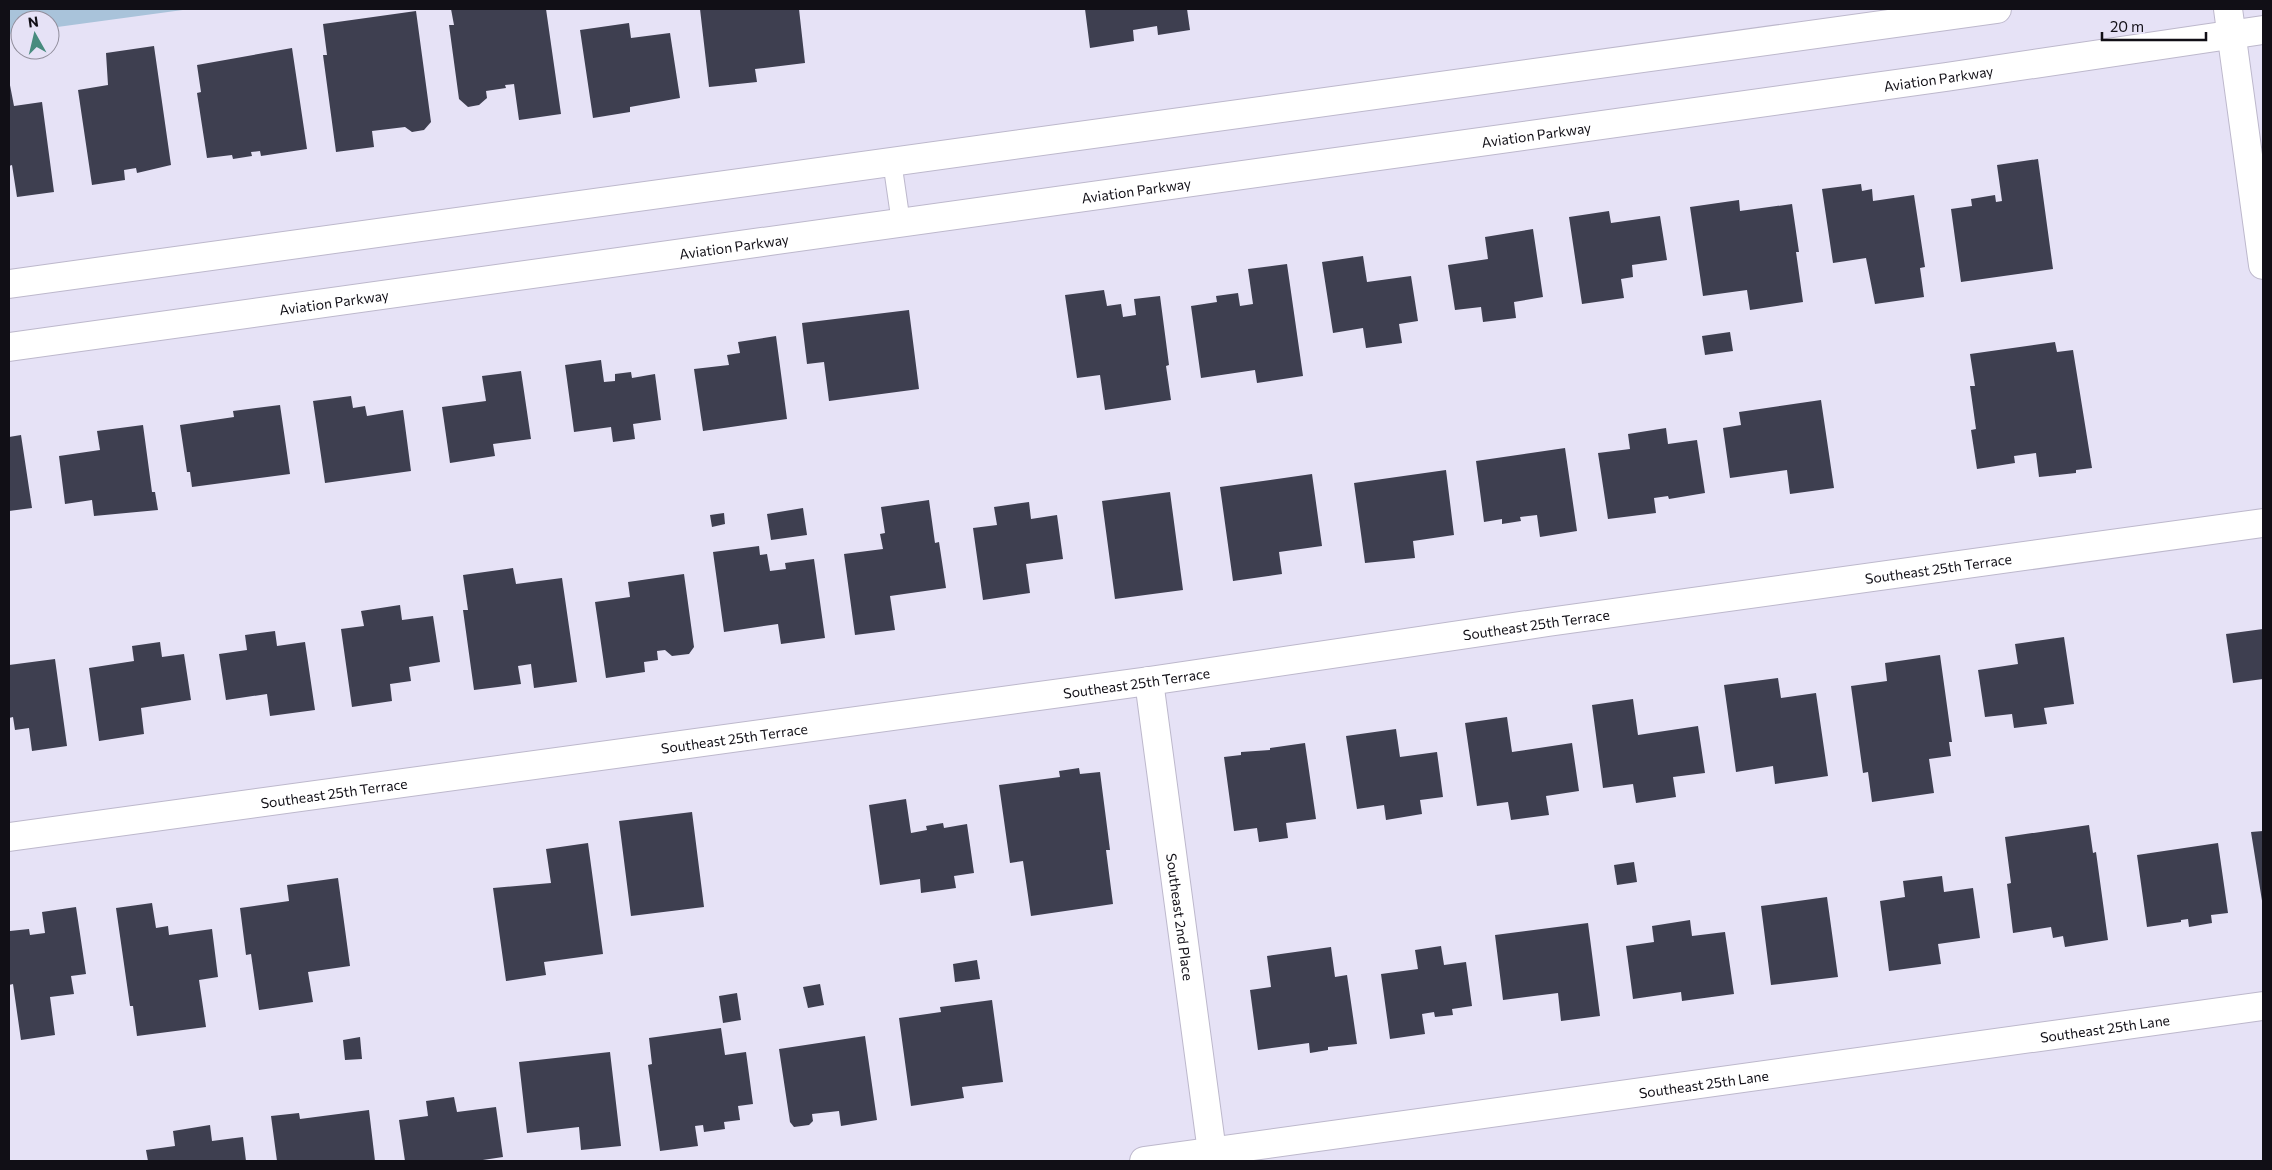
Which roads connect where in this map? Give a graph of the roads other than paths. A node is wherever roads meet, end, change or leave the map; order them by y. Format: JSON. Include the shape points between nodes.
{"nodes":[{"id":1,"x":1997,"y":9,"type":"edge"},
{"id":2,"x":2230,"y":21,"type":"edge"},
{"id":3,"x":2263,"y":30,"type":"edge"},
{"id":4,"x":892,"y":161,"type":"junction"},
{"id":5,"x":901,"y":223,"type":"junction"},
{"id":6,"x":2263,"y":265,"type":"edge"},
{"id":7,"x":9,"y":284,"type":"edge"},
{"id":8,"x":9,"y":347,"type":"edge"},
{"id":9,"x":2263,"y":523,"type":"edge"},
{"id":10,"x":1149,"y":681,"type":"junction"},
{"id":11,"x":9,"y":837,"type":"edge"},
{"id":12,"x":2263,"y":1006,"type":"edge"},
{"id":13,"x":1212,"y":1152,"type":"junction"},
{"id":14,"x":1144,"y":1161,"type":"edge"}],
"edges":[{"from":1,"to":4,"type":"street"},
{"from":2,"to":3,"type":"street","name":"Aviation Parkway"},
{"from":2,"to":5,"type":"street","name":"Aviation Parkway","via":[[1936,79]]},
{"from":2,"to":6,"type":"street"},
{"from":4,"to":5,"type":"lane"},
{"from":4,"to":7,"type":"street"},
{"from":5,"to":8,"type":"street","name":"Aviation Parkway"},
{"from":9,"to":10,"type":"street","name":"Southeast 25th Terrace"},
{"from":10,"to":11,"type":"street","name":"Southeast 25th Terrace"},
{"from":10,"to":13,"type":"street","name":"Southeast 2nd Place"},
{"from":12,"to":13,"type":"street","name":"Southeast 25th Lane"},
{"from":13,"to":14,"type":"street","name":"Southeast 25th Lane"}]}
